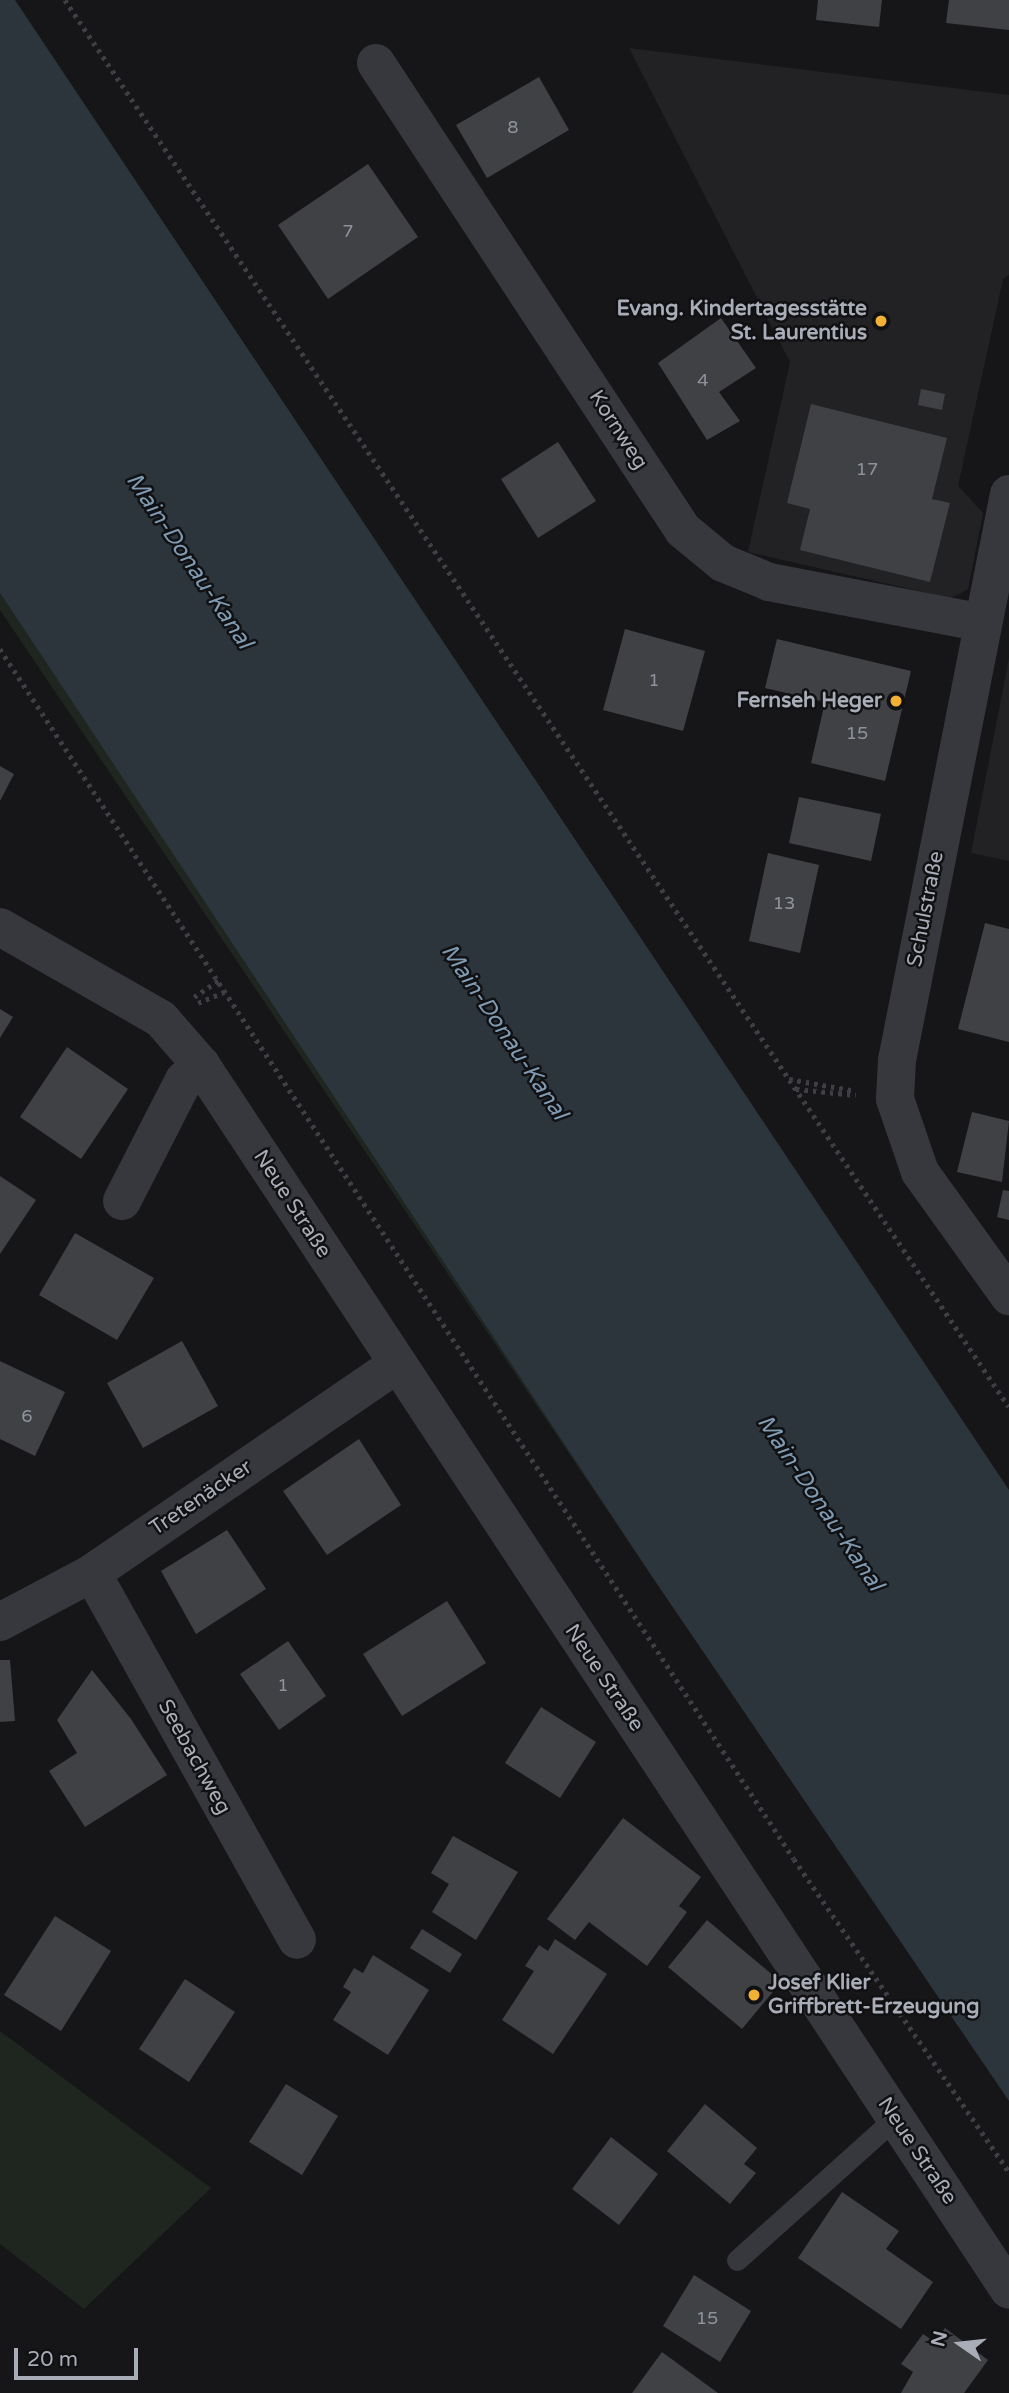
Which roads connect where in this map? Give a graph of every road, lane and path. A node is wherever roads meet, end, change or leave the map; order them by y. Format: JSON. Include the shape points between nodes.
{"nodes":[{"id":1,"x":65,"y":0,"type":"edge"},
{"id":2,"x":376,"y":63,"type":"dead end"},
{"id":3,"x":1009,"y":494,"type":"edge"},
{"id":4,"x":983,"y":623,"type":"junction"},
{"id":5,"x":0,"y":649,"type":"edge"},
{"id":6,"x":0,"y":927,"type":"edge"},
{"id":7,"x":201,"y":1065,"type":"junction"},
{"id":8,"x":789,"y":1079,"type":"junction"},
{"id":9,"x":796,"y":1089,"type":"junction"},
{"id":10,"x":895,"y":1099,"type":"junction"},
{"id":11,"x":122,"y":1201,"type":"dead end"},
{"id":12,"x":1009,"y":1296,"type":"edge"},
{"id":13,"x":396,"y":1365,"type":"junction"},
{"id":14,"x":1009,"y":1407,"type":"edge"},
{"id":15,"x":92,"y":1573,"type":"junction"},
{"id":16,"x":0,"y":1622,"type":"edge"},
{"id":17,"x":297,"y":1940,"type":"dead end"},
{"id":18,"x":895,"y":2118,"type":"junction"},
{"id":19,"x":1009,"y":2172,"type":"edge"},
{"id":20,"x":737,"y":2260,"type":"dead end"},
{"id":21,"x":1009,"y":2290,"type":"edge"}],
"edges":[{"from":1,"to":8,"type":"path"},
{"from":2,"to":4,"type":"street","name":"Kornweg","via":[[683,530],[723,563],[769,582]]},
{"from":3,"to":4,"type":"street","name":"Schulstraße"},
{"from":4,"to":10,"type":"street","name":"Schulstraße","via":[[897,1060]]},
{"from":5,"to":19,"type":"path","via":[[794,1859]]},
{"from":6,"to":7,"type":"street","name":"Neue Straße","via":[[162,1019]]},
{"from":7,"to":11,"type":"street","via":[[184,1080]]},
{"from":7,"to":13,"type":"street","name":"Neue Straße"},
{"from":8,"to":9,"type":"path"},
{"from":8,"to":10,"type":"path"},
{"from":9,"to":10,"type":"path"},
{"from":9,"to":14,"type":"path"},
{"from":10,"to":12,"type":"street","name":"Schulstraße","via":[[920,1172]]},
{"from":13,"to":15,"type":"street","name":"Tretenäcker"},
{"from":13,"to":18,"type":"street","name":"Neue Straße"},
{"from":15,"to":16,"type":"street","name":"Tretenäcker"},
{"from":15,"to":17,"type":"street","name":"Seebachweg"},
{"from":18,"to":20,"type":"lane"},
{"from":18,"to":21,"type":"street","name":"Neue Straße"}]}
